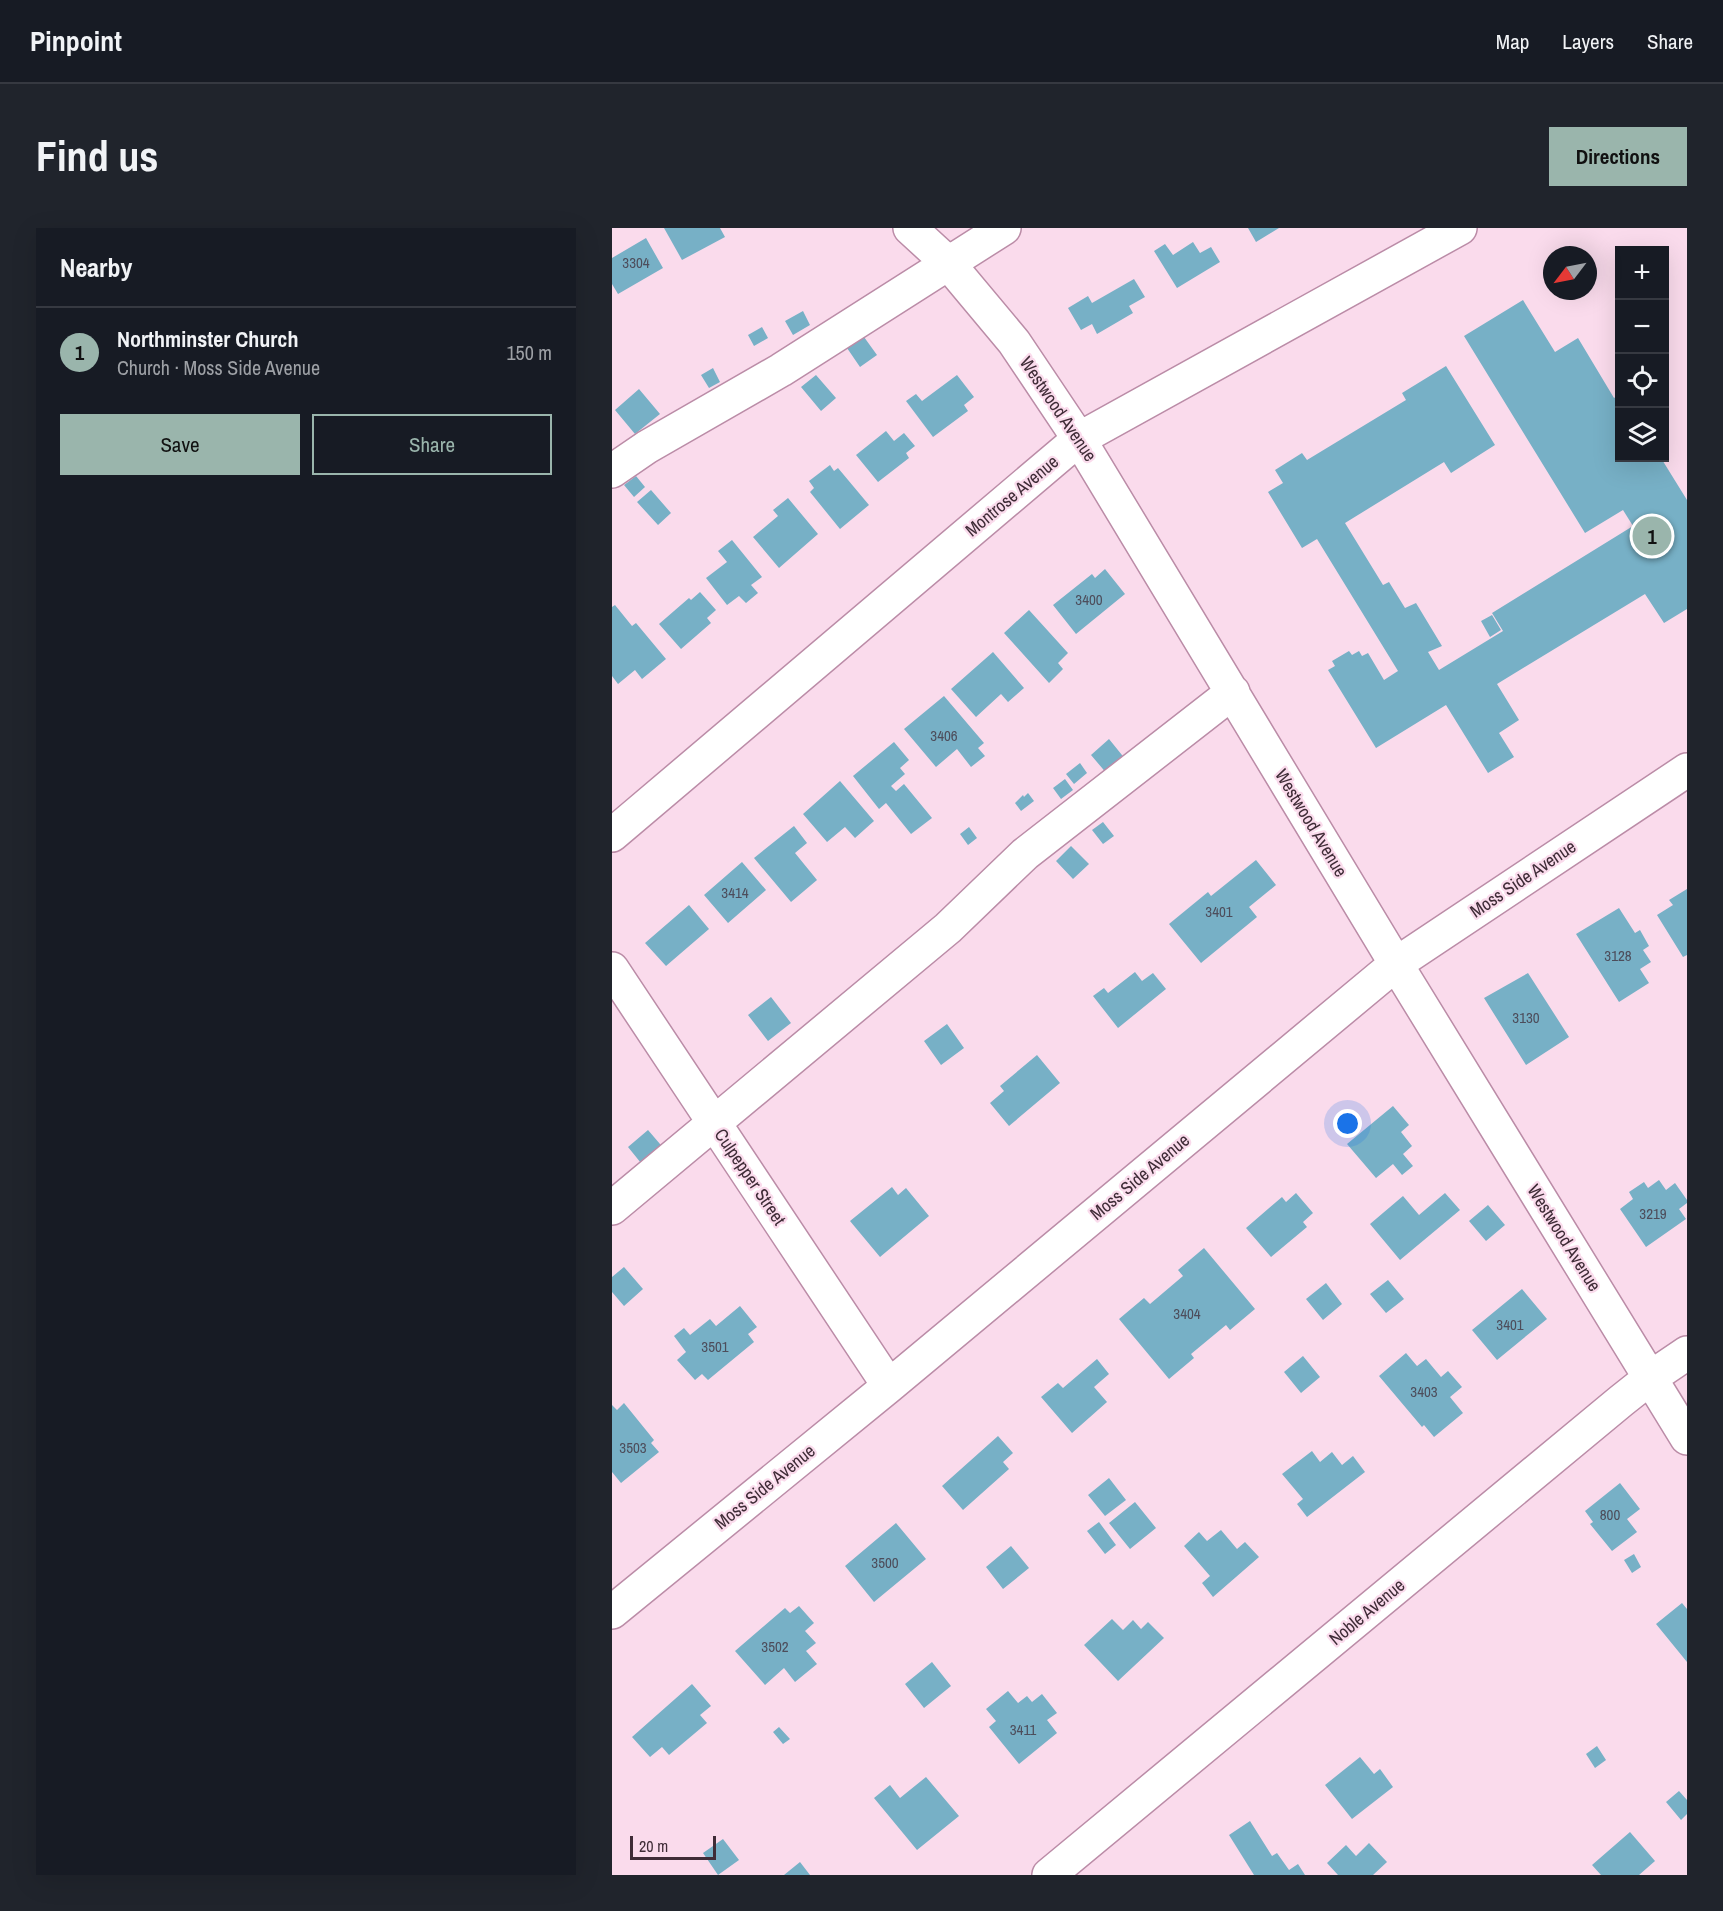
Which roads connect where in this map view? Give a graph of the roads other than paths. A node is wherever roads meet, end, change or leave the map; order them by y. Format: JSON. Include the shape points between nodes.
{"nodes":[{"id":1,"x":910,"y":228,"type":"edge"},
{"id":2,"x":1004,"y":228,"type":"edge"},
{"id":3,"x":1460,"y":228,"type":"edge"},
{"id":4,"x":948,"y":262,"type":"junction"},
{"id":5,"x":1080,"y":439,"type":"junction"},
{"id":6,"x":612,"y":471,"type":"edge"},
{"id":7,"x":1233,"y":692,"type":"junction"},
{"id":8,"x":1687,"y":770,"type":"edge"},
{"id":9,"x":612,"y":835,"type":"edge"},
{"id":10,"x":1396,"y":964,"type":"junction"},
{"id":11,"x":612,"y":969,"type":"edge"},
{"id":12,"x":714,"y":1123,"type":"junction"},
{"id":13,"x":612,"y":1208,"type":"edge"},
{"id":14,"x":1687,"y":1353,"type":"edge"},
{"id":15,"x":1650,"y":1378,"type":"junction"},
{"id":16,"x":889,"y":1386,"type":"junction"},
{"id":17,"x":1687,"y":1438,"type":"edge"},
{"id":18,"x":612,"y":1611,"type":"edge"},
{"id":19,"x":1049,"y":1875,"type":"edge"}],
"edges":[{"from":1,"to":4,"type":"street","name":"Westwood Avenue"},
{"from":2,"to":4,"type":"street"},
{"from":3,"to":5,"type":"street","name":"Montrose Avenue"},
{"from":4,"to":5,"type":"street","name":"Westwood Avenue","via":[[1014,342]]},
{"from":4,"to":6,"type":"street","via":[[781,370]]},
{"from":5,"to":7,"type":"street","name":"Westwood Avenue"},
{"from":5,"to":9,"type":"street","name":"Montrose Avenue"},
{"from":7,"to":10,"type":"street","name":"Westwood Avenue"},
{"from":7,"to":12,"type":"street","via":[[1025,854],[948,928]]},
{"from":8,"to":10,"type":"street","name":"Moss Side Avenue"},
{"from":10,"to":15,"type":"street","name":"Westwood Avenue"},
{"from":10,"to":16,"type":"street","name":"Moss Side Avenue"},
{"from":11,"to":12,"type":"street","name":"Culpepper Street"},
{"from":12,"to":13,"type":"street"},
{"from":12,"to":16,"type":"street","name":"Culpepper Street"},
{"from":14,"to":15,"type":"street","name":"Noble Avenue"},
{"from":15,"to":17,"type":"street","name":"Westwood Avenue"},
{"from":15,"to":19,"type":"street","name":"Noble Avenue"},
{"from":16,"to":18,"type":"street","name":"Moss Side Avenue"}]}
